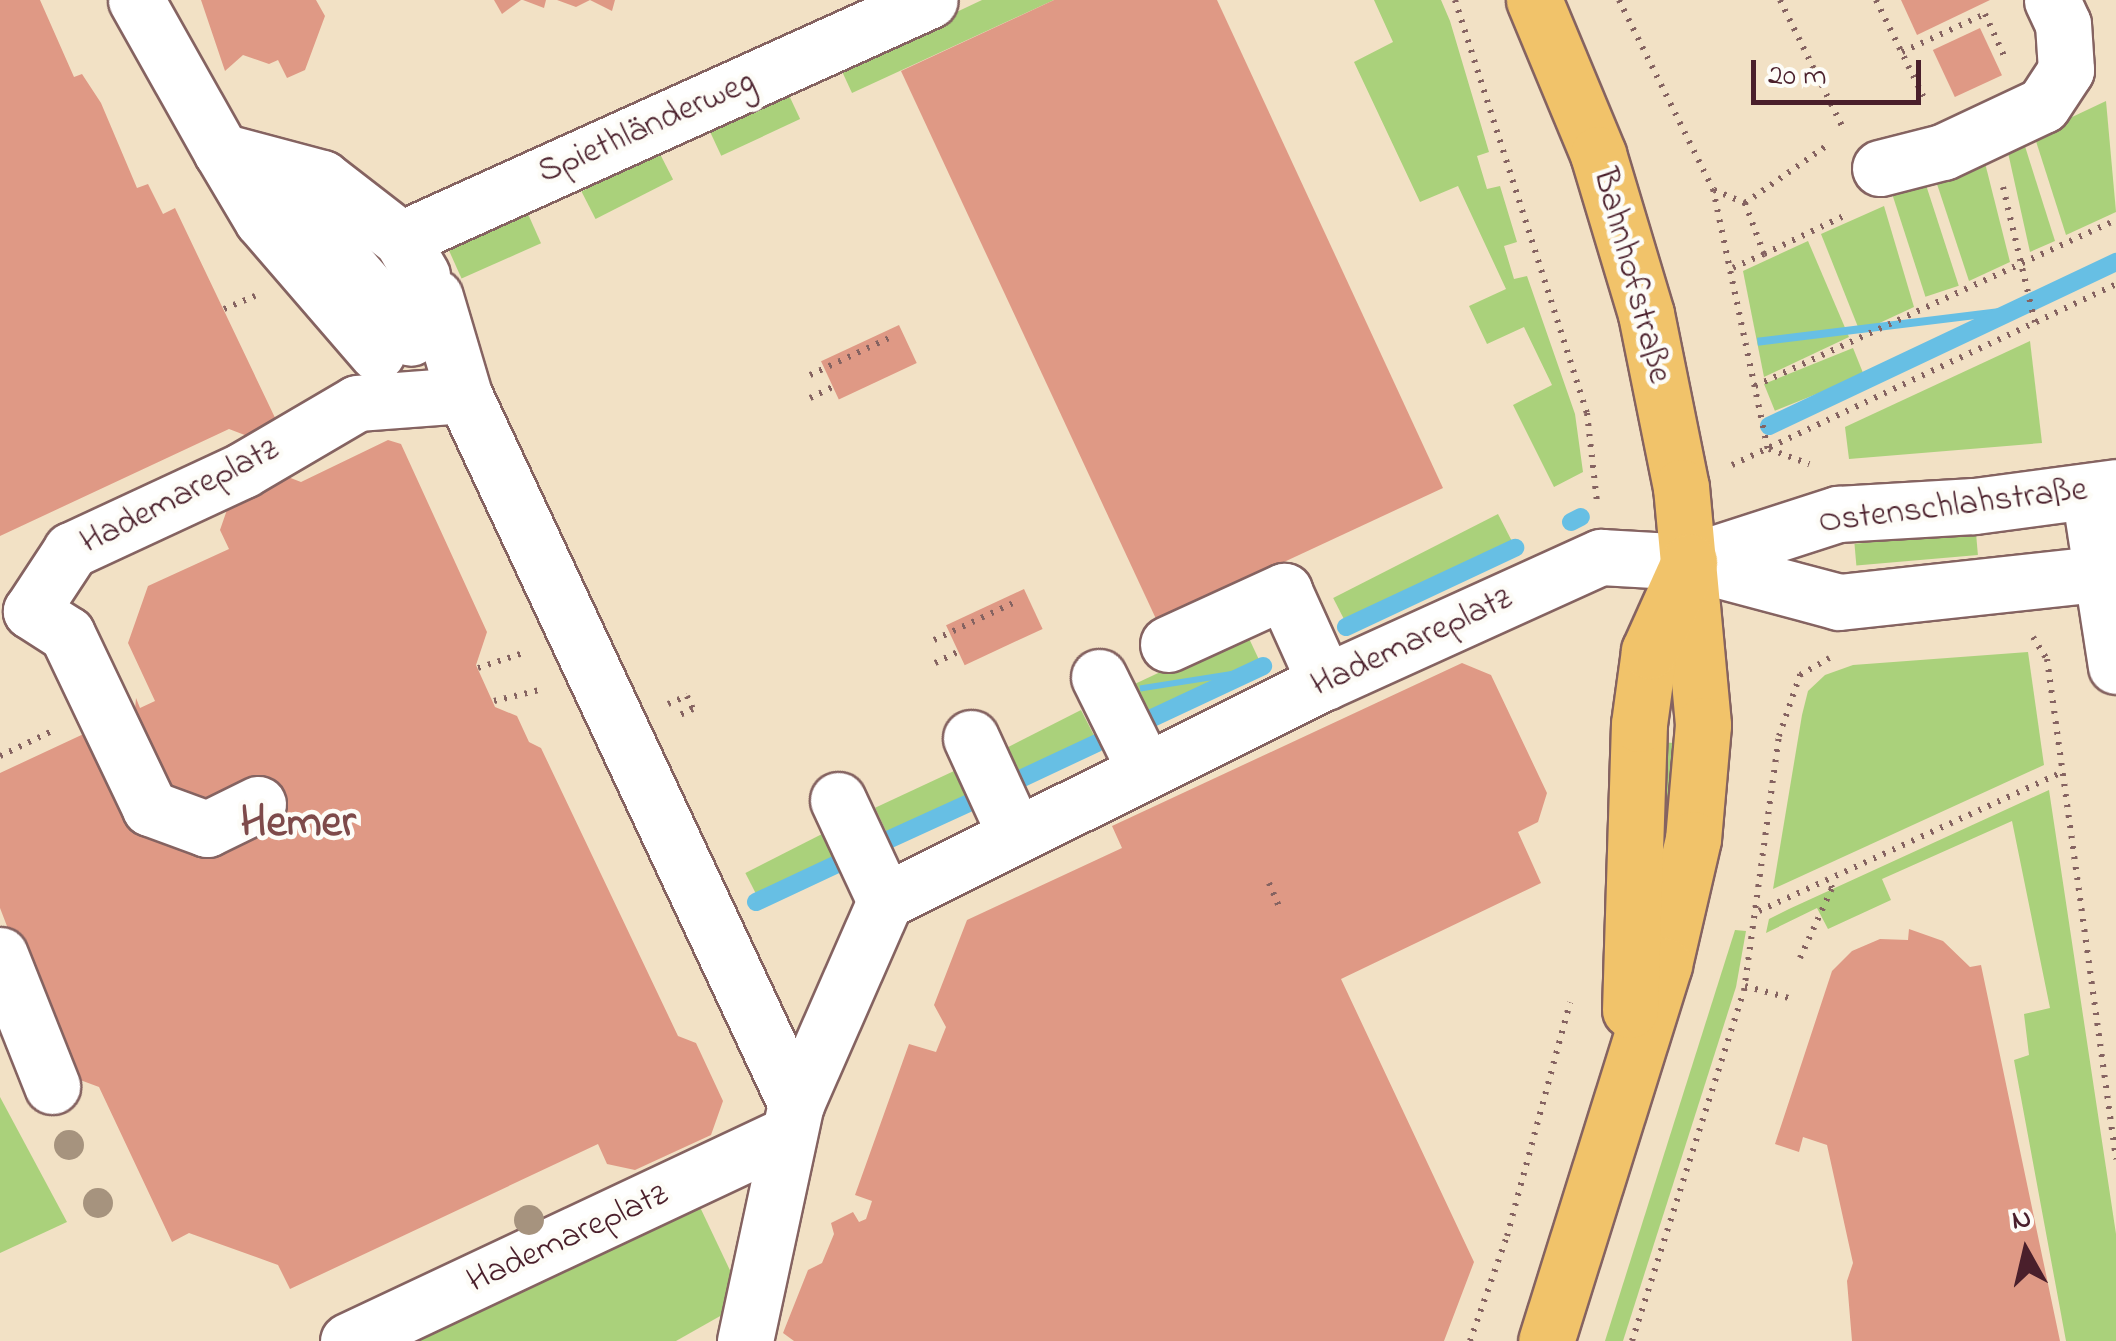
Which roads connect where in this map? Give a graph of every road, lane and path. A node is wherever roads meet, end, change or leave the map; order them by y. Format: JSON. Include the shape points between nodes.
{"nodes":[{"id":1,"x":136,"y":0,"type":"edge"},
{"id":2,"x":930,"y":0,"type":"edge"},
{"id":3,"x":1455,"y":0,"type":"edge"},
{"id":4,"x":1534,"y":0,"type":"edge"},
{"id":5,"x":1620,"y":0,"type":"edge"},
{"id":6,"x":1780,"y":0,"type":"edge"},
{"id":7,"x":1876,"y":0,"type":"edge"},
{"id":8,"x":2052,"y":0,"type":"edge"},
{"id":9,"x":1902,"y":52,"type":"junction"},
{"id":10,"x":2014,"y":78,"type":"dead end"},
{"id":11,"x":1928,"y":106,"type":"dead end"},
{"id":12,"x":221,"y":151,"type":"junction"},
{"id":13,"x":1880,"y":168,"type":"dead end"},
{"id":14,"x":2001,"y":179,"type":"dead end"},
{"id":15,"x":1713,"y":189,"type":"junction"},
{"id":16,"x":1745,"y":203,"type":"junction"},
{"id":17,"x":2116,"y":220,"type":"edge"},
{"id":18,"x":2022,"y":263,"type":"junction"},
{"id":19,"x":1733,"y":268,"type":"junction"},
{"id":20,"x":2116,"y":284,"type":"edge"},
{"id":21,"x":265,"y":292,"type":"dead end"},
{"id":22,"x":409,"y":300,"type":"junction"},
{"id":23,"x":224,"y":310,"type":"dead end"},
{"id":24,"x":2035,"y":322,"type":"junction"},
{"id":25,"x":889,"y":338,"type":"dead end"},
{"id":26,"x":810,"y":374,"type":"dead end"},
{"id":27,"x":1756,"y":386,"type":"junction"},
{"id":28,"x":833,"y":387,"type":"dead end"},
{"id":29,"x":464,"y":395,"type":"junction"},
{"id":30,"x":810,"y":398,"type":"dead end"},
{"id":31,"x":2102,"y":490,"type":"edge"},
{"id":32,"x":1599,"y":532,"type":"junction"},
{"id":33,"x":1689,"y":562,"type":"junction"},
{"id":34,"x":2109,"y":573,"type":"edge"},
{"id":35,"x":1013,"y":603,"type":"dead end"},
{"id":36,"x":2024,"y":634,"type":"dead end"},
{"id":37,"x":934,"y":640,"type":"dead end"},
{"id":38,"x":1168,"y":644,"type":"dead end"},
{"id":39,"x":1843,"y":650,"type":"dead end"},
{"id":40,"x":509,"y":652,"type":"dead end"},
{"id":41,"x":958,"y":652,"type":"dead end"},
{"id":42,"x":935,"y":662,"type":"dead end"},
{"id":43,"x":2116,"y":666,"type":"edge"},
{"id":44,"x":478,"y":668,"type":"dead end"},
{"id":45,"x":1099,"y":677,"type":"dead end"},
{"id":46,"x":1325,"y":682,"type":"junction"},
{"id":47,"x":530,"y":696,"type":"dead end"},
{"id":48,"x":494,"y":701,"type":"dead end"},
{"id":49,"x":970,"y":738,"type":"dead end"},
{"id":50,"x":1145,"y":770,"type":"junction"},
{"id":51,"x":2062,"y":772,"type":"junction"},
{"id":52,"x":838,"y":800,"type":"dead end"},
{"id":53,"x":258,"y":804,"type":"dead end"},
{"id":54,"x":1015,"y":834,"type":"junction"},
{"id":55,"x":1829,"y":880,"type":"junction"},
{"id":56,"x":1269,"y":883,"type":"dead end"},
{"id":57,"x":885,"y":902,"type":"junction"},
{"id":58,"x":1280,"y":909,"type":"dead end"},
{"id":59,"x":1758,"y":912,"type":"junction"},
{"id":60,"x":0,"y":956,"type":"edge"},
{"id":61,"x":1800,"y":958,"type":"dead end"},
{"id":62,"x":1745,"y":986,"type":"junction"},
{"id":63,"x":1572,"y":992,"type":"dead end"},
{"id":64,"x":1789,"y":998,"type":"dead end"},
{"id":65,"x":52,"y":1086,"type":"dead end"},
{"id":66,"x":792,"y":1119,"type":"junction"},
{"id":67,"x":2116,"y":1159,"type":"edge"},
{"id":68,"x":348,"y":1341,"type":"edge"},
{"id":69,"x":746,"y":1341,"type":"edge"},
{"id":70,"x":1470,"y":1341,"type":"edge"},
{"id":71,"x":1546,"y":1341,"type":"edge"},
{"id":72,"x":1632,"y":1341,"type":"edge"}],
"edges":[{"from":1,"to":12,"type":"street"},
{"from":2,"to":22,"type":"street","name":"Spiethländerweg"},
{"from":3,"to":32,"type":"path","via":[[1586,413]]},
{"from":4,"to":33,"type":"main road","name":"Bahnhofstraße","via":[[1618,211],[1675,450]]},
{"from":5,"to":15,"type":"path"},
{"from":6,"to":16,"type":"path","via":[[1844,130]]},
{"from":7,"to":9,"type":"path"},
{"from":8,"to":13,"type":"street","via":[[2063,24],[2066,70],[2042,104],[1942,152]]},
{"from":9,"to":10,"type":"path","via":[[1985,14]]},
{"from":9,"to":11,"type":"path"},
{"from":12,"to":22,"type":"street"},
{"from":12,"to":22,"type":"street","via":[[322,178]]},
{"from":14,"to":18,"type":"path"},
{"from":15,"to":16,"type":"path"},
{"from":15,"to":19,"type":"path"},
{"from":16,"to":19,"type":"path","via":[[1764,254]]},
{"from":17,"to":18,"type":"path"},
{"from":18,"to":24,"type":"path"},
{"from":18,"to":27,"type":"path"},
{"from":19,"to":27,"type":"path"},
{"from":20,"to":24,"type":"path"},
{"from":21,"to":23,"type":"path"},
{"from":22,"to":29,"type":"street"},
{"from":24,"to":27,"type":"path","via":[[1768,449]]},
{"from":25,"to":26,"type":"path"},
{"from":28,"to":30,"type":"path"},
{"from":29,"to":53,"type":"street","name":"Hademareplatz","via":[[357,403],[243,470],[71,550],[31,612],[67,634],[150,808],[207,829]]},
{"from":29,"to":66,"type":"street","via":[[662,711]]},
{"from":31,"to":33,"type":"street","name":"Ostenschlahstraße","via":[[1838,514]]},
{"from":31,"to":34,"type":"street"},
{"from":32,"to":33,"type":"street","name":"Hademareplatz"},
{"from":32,"to":46,"type":"street","name":"Hademareplatz"},
{"from":33,"to":34,"type":"street","name":"Ostenschlahstraße","via":[[1839,602]]},
{"from":33,"to":71,"type":"main road","name":"Bahnhofstraße","via":[[1703,725],[1692,839],[1628,1088]]},
{"from":34,"to":43,"type":"street"},
{"from":35,"to":37,"type":"path"},
{"from":36,"to":51,"type":"path","via":[[2036,638],[2047,659]]},
{"from":38,"to":46,"type":"street","via":[[1284,590]]},
{"from":39,"to":59,"type":"path","via":[[1800,675],[1779,736]]},
{"from":40,"to":44,"type":"path"},
{"from":41,"to":42,"type":"path"},
{"from":45,"to":50,"type":"street"},
{"from":46,"to":50,"type":"street","name":"Hademareplatz"},
{"from":47,"to":48,"type":"path"},
{"from":49,"to":54,"type":"street"},
{"from":50,"to":54,"type":"street","name":"Hademareplatz"},
{"from":51,"to":55,"type":"path"},
{"from":51,"to":67,"type":"path"},
{"from":52,"to":57,"type":"street"},
{"from":54,"to":57,"type":"street","name":"Hademareplatz"},
{"from":55,"to":59,"type":"path"},
{"from":55,"to":61,"type":"path","via":[[1832,888]]},
{"from":56,"to":58,"type":"path"},
{"from":57,"to":66,"type":"street"},
{"from":59,"to":62,"type":"path"},
{"from":60,"to":65,"type":"street"},
{"from":62,"to":64,"type":"path"},
{"from":62,"to":72,"type":"path"},
{"from":63,"to":70,"type":"path","via":[[1507,1236]]},
{"from":66,"to":68,"type":"street","name":"Hademareplatz"},
{"from":66,"to":69,"type":"street"}]}
